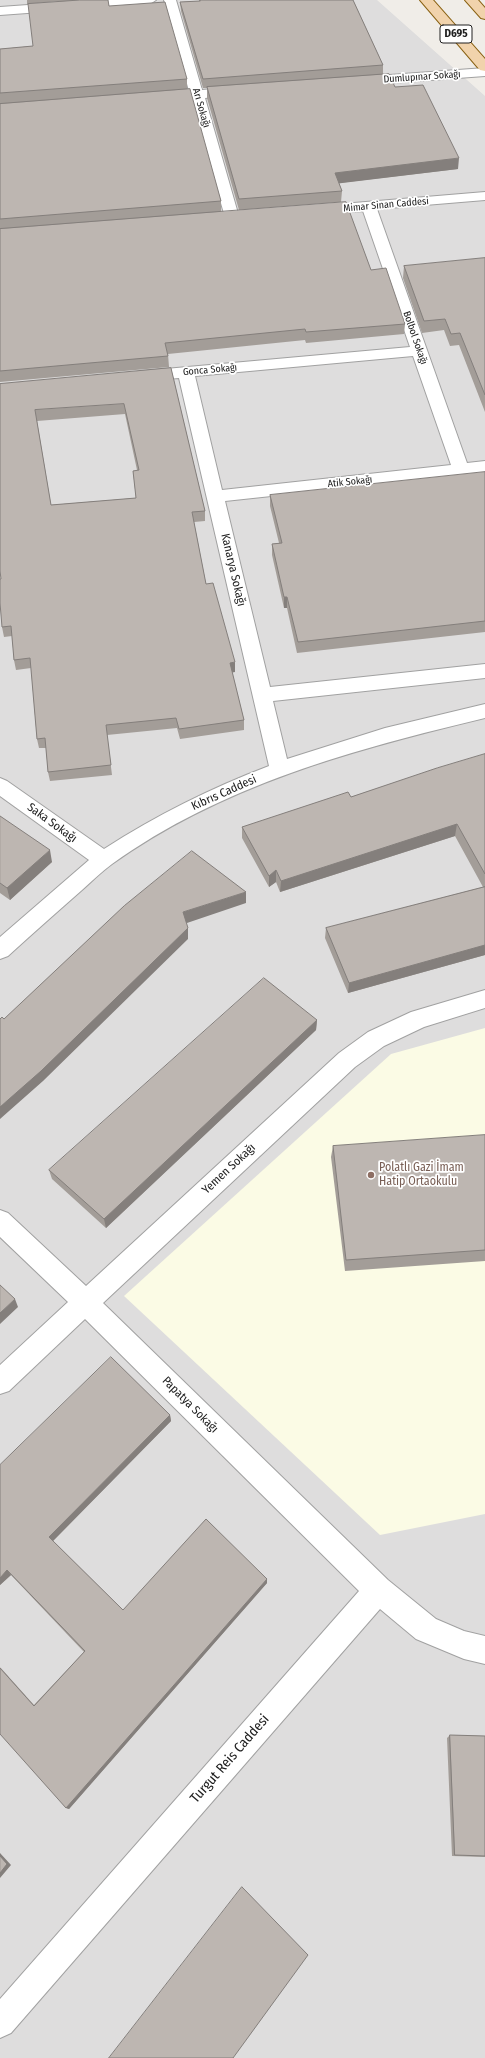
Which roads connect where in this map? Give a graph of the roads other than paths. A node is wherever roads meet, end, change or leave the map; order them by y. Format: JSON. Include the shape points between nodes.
{"nodes":[{"id":1,"x":150,"y":0,"type":"edge"},
{"id":2,"x":170,"y":0,"type":"edge"},
{"id":3,"x":426,"y":0,"type":"edge"},
{"id":4,"x":471,"y":0,"type":"edge"},
{"id":5,"x":0,"y":11,"type":"edge"},
{"id":6,"x":485,"y":15,"type":"edge"},
{"id":7,"x":485,"y":67,"type":"edge"},
{"id":8,"x":485,"y":72,"type":"edge"},
{"id":9,"x":345,"y":83,"type":"edge"},
{"id":10,"x":252,"y":90,"type":"edge"},
{"id":11,"x":197,"y":94,"type":"junction"},
{"id":12,"x":150,"y":98,"type":"edge"},
{"id":13,"x":485,"y":196,"type":"edge"},
{"id":14,"x":369,"y":206,"type":"junction"},
{"id":15,"x":308,"y":211,"type":"edge"},
{"id":16,"x":247,"y":216,"type":"edge"},
{"id":17,"x":232,"y":217,"type":"junction"},
{"id":18,"x":216,"y":218,"type":"edge"},
{"id":19,"x":419,"y":351,"type":"junction"},
{"id":20,"x":186,"y":372,"type":"junction"},
{"id":21,"x":124,"y":377,"type":"edge"},
{"id":22,"x":485,"y":467,"type":"edge"},
{"id":23,"x":461,"y":470,"type":"junction"},
{"id":24,"x":216,"y":496,"type":"junction"},
{"id":25,"x":485,"y":670,"type":"edge"},
{"id":26,"x":263,"y":695,"type":"junction"},
{"id":27,"x":485,"y":711,"type":"edge"},
{"id":28,"x":280,"y":769,"type":"junction"},
{"id":29,"x":0,"y":786,"type":"edge"},
{"id":30,"x":103,"y":860,"type":"junction"},
{"id":31,"x":0,"y":950,"type":"edge"},
{"id":32,"x":485,"y":999,"type":"edge"},
{"id":33,"x":0,"y":1222,"type":"edge"},
{"id":34,"x":85,"y":1302,"type":"junction"},
{"id":35,"x":0,"y":1382,"type":"edge"},
{"id":36,"x":378,"y":1590,"type":"junction"},
{"id":37,"x":485,"y":1650,"type":"edge"},
{"id":38,"x":0,"y":2022,"type":"edge"}],
"edges":[{"from":1,"to":5,"type":"street"},
{"from":2,"to":11,"type":"street","name":"Arı Sokağı"},
{"from":3,"to":7,"type":"main road","number":"D695"},
{"from":4,"to":6,"type":"main road","number":"D695"},
{"from":8,"to":9,"type":"street","name":"Dumlupınar Sokağı"},
{"from":10,"to":11,"type":"street"},
{"from":11,"to":12,"type":"street"},
{"from":11,"to":17,"type":"street","name":"Arı Sokağı"},
{"from":13,"to":14,"type":"street","name":"Mimar Sinan Caddesi"},
{"from":14,"to":15,"type":"street","name":"Mimar Sinan Caddesi"},
{"from":14,"to":19,"type":"street","name":"Bolbol Sokağı"},
{"from":16,"to":17,"type":"street"},
{"from":17,"to":18,"type":"street"},
{"from":19,"to":20,"type":"street","name":"Gonca Sokağı"},
{"from":19,"to":23,"type":"street","name":"Bolbol Sokağı"},
{"from":20,"to":21,"type":"street","name":"Gonca Sokağı"},
{"from":20,"to":24,"type":"street","name":"Kanarya Sokağı"},
{"from":22,"to":23,"type":"street","name":"Atik Sokağı"},
{"from":23,"to":24,"type":"street","name":"Atik Sokağı"},
{"from":24,"to":26,"type":"street","name":"Kanarya Sokağı"},
{"from":25,"to":26,"type":"street"},
{"from":26,"to":28,"type":"street","name":"Kanarya Sokağı"},
{"from":27,"to":28,"type":"street","name":"Kıbrıs Caddesi","via":[[347,746]]},
{"from":28,"to":30,"type":"street","name":"Kıbrıs Caddesi","via":[[188,808],[144,832]]},
{"from":29,"to":30,"type":"street","name":"Saka Sokağı"},
{"from":30,"to":31,"type":"street","name":"Kıbrıs Caddesi"},
{"from":32,"to":34,"type":"street","name":"Yemen Sokağı","via":[[419,1019],[376,1039],[347,1060]]},
{"from":33,"to":34,"type":"street","name":"Papatya Sokağı"},
{"from":34,"to":35,"type":"street","name":"Yemen Sokağı"},
{"from":34,"to":36,"type":"street","name":"Papatya Sokağı"},
{"from":36,"to":37,"type":"street","via":[[426,1630],[464,1645]]},
{"from":36,"to":38,"type":"street","name":"Turgut Reis Caddesi"}]}
